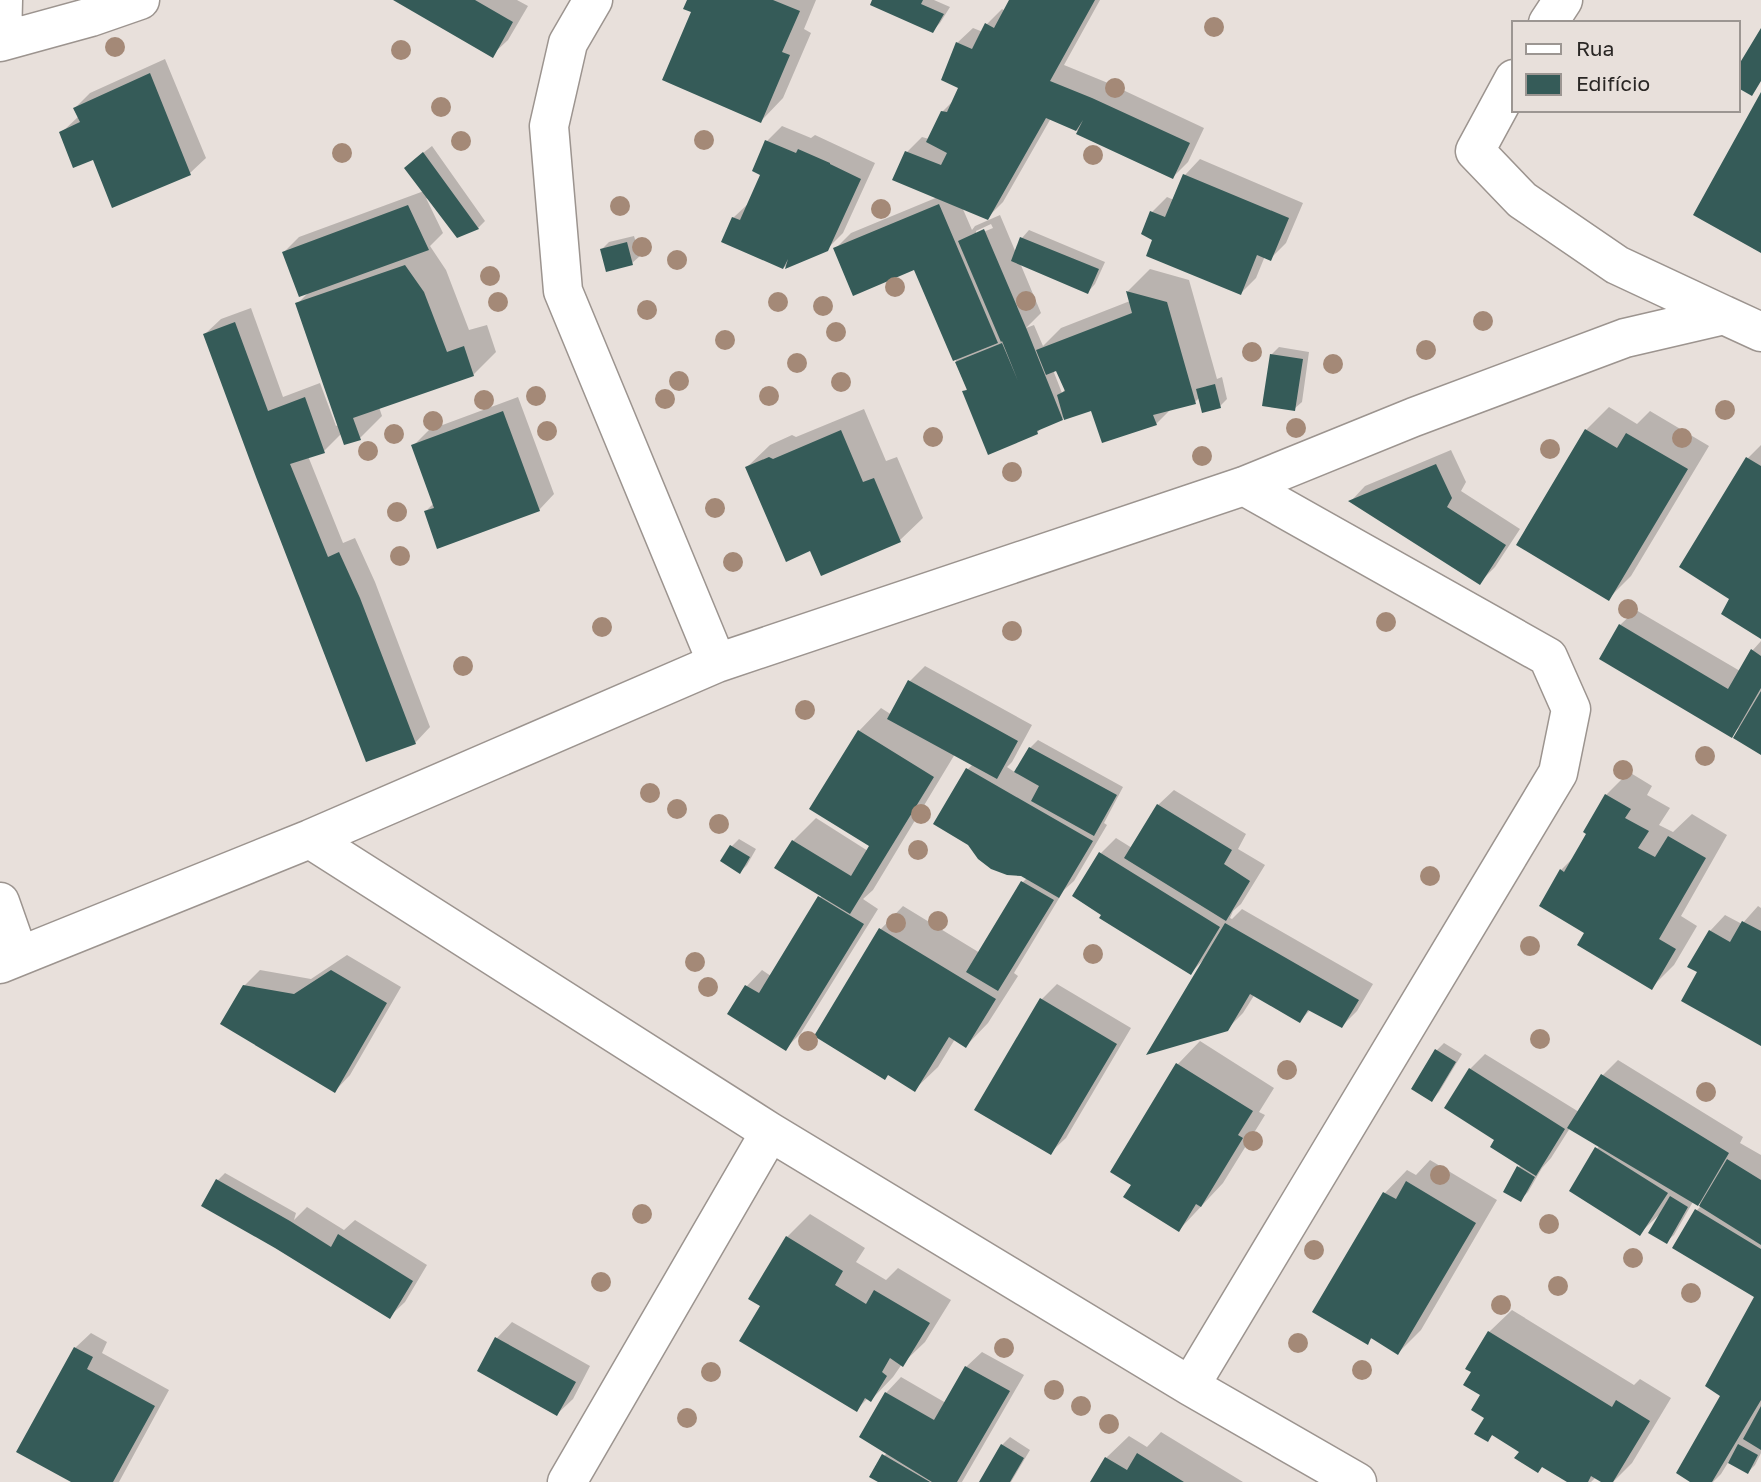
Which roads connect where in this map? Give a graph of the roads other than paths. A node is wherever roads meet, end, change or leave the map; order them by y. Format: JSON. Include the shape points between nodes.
{"nodes":[{"id":1,"x":2,"y":0,"type":"edge"},
{"id":2,"x":140,"y":0,"type":"edge"},
{"id":3,"x":593,"y":0,"type":"edge"},
{"id":4,"x":1563,"y":0,"type":"edge"},
{"id":5,"x":80,"y":8,"type":"edge"},
{"id":6,"x":1549,"y":21,"type":"edge"},
{"id":7,"x":1,"y":41,"type":"edge"},
{"id":8,"x":1512,"y":83,"type":"edge"},
{"id":9,"x":1724,"y":315,"type":"junction"},
{"id":10,"x":1761,"y":332,"type":"edge"},
{"id":11,"x":1244,"y":486,"type":"junction"},
{"id":12,"x":717,"y":663,"type":"junction"},
{"id":13,"x":310,"y":839,"type":"junction"},
{"id":14,"x":0,"y":902,"type":"edge"},
{"id":15,"x":10,"y":960,"type":"edge"},
{"id":16,"x":770,"y":1132,"type":"junction"},
{"id":17,"x":1190,"y":1385,"type":"junction"},
{"id":18,"x":567,"y":1482,"type":"edge"},
{"id":19,"x":1357,"y":1482,"type":"edge"}],
"edges":[{"from":1,"to":7,"type":"street"},
{"from":2,"to":5,"type":"street"},
{"from":3,"to":12,"type":"street","via":[[568,43],[549,126],[563,291]]},
{"from":4,"to":6,"type":"street"},
{"from":5,"to":7,"type":"street"},
{"from":8,"to":9,"type":"street","via":[[1475,151],[1522,200],[1617,265]]},
{"from":9,"to":10,"type":"street"},
{"from":9,"to":11,"type":"street","via":[[1625,338]]},
{"from":11,"to":12,"type":"street"},
{"from":11,"to":17,"type":"street","via":[[1548,657],[1571,709],[1558,773]]},
{"from":12,"to":13,"type":"street"},
{"from":13,"to":15,"type":"street"},
{"from":13,"to":16,"type":"street"},
{"from":14,"to":15,"type":"street"},
{"from":16,"to":17,"type":"street"},
{"from":16,"to":18,"type":"street"},
{"from":17,"to":19,"type":"street"}]}
